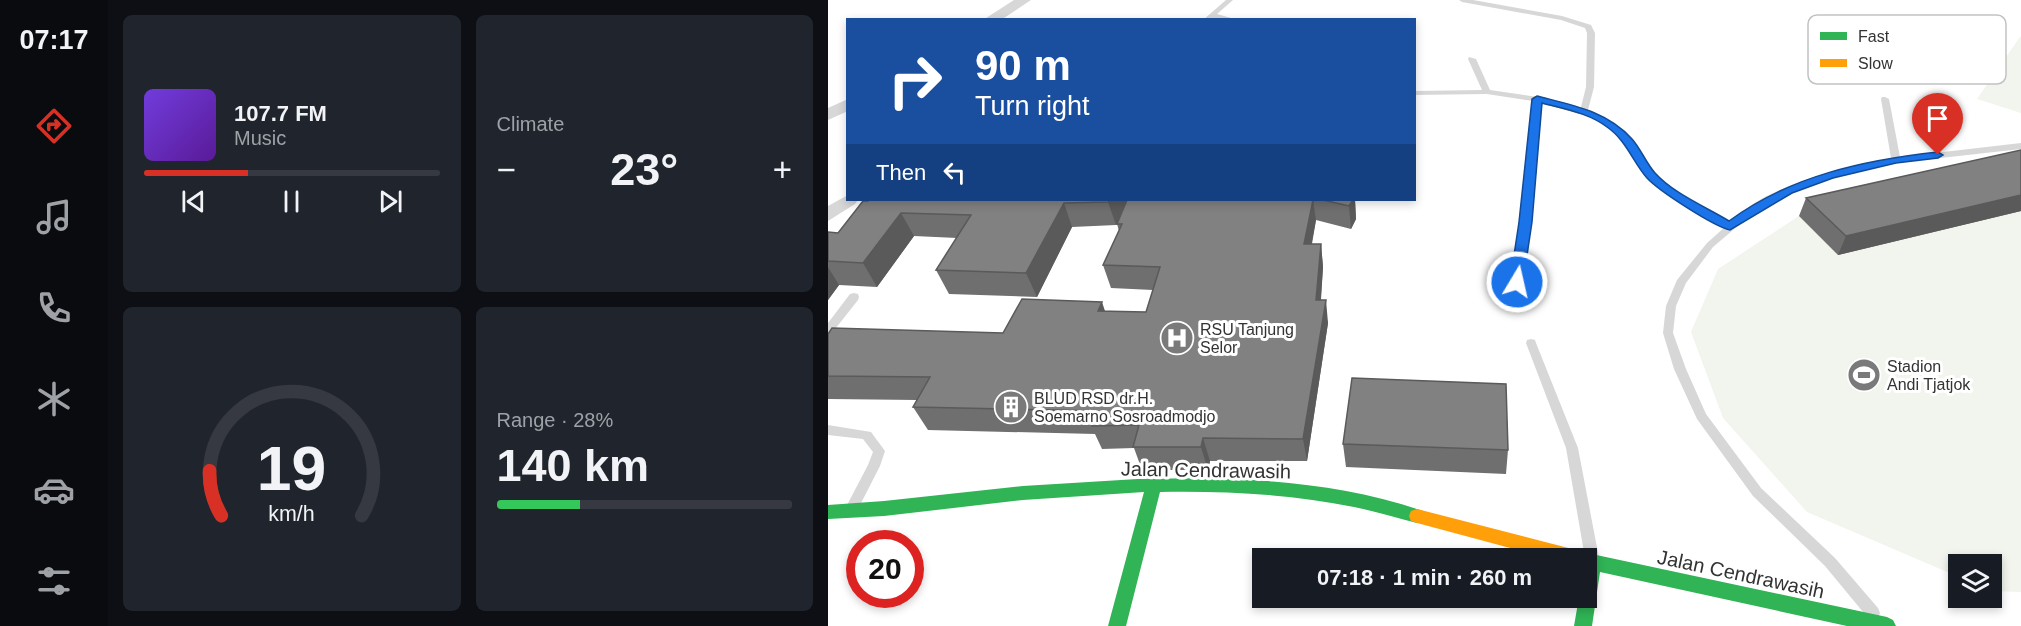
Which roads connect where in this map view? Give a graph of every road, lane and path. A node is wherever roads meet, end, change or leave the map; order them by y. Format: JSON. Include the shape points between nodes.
{"nodes":[{"id":1,"x":1024,"y":0,"type":"edge"},
{"id":2,"x":1230,"y":0,"type":"edge"},
{"id":3,"x":1462,"y":0,"type":"edge"},
{"id":4,"x":1209,"y":17,"type":"edge"},
{"id":5,"x":993,"y":18,"type":"edge"},
{"id":6,"x":1473,"y":59,"type":"dead end"},
{"id":7,"x":1487,"y":92,"type":"junction"},
{"id":8,"x":1416,"y":93,"type":"edge"},
{"id":9,"x":1537,"y":99,"type":"junction"},
{"id":10,"x":1884,"y":99,"type":"dead end"},
{"id":11,"x":846,"y":105,"type":"edge"},
{"id":12,"x":1586,"y":112,"type":"junction"},
{"id":13,"x":828,"y":115,"type":"edge"},
{"id":14,"x":2021,"y":146,"type":"edge"},
{"id":15,"x":1896,"y":160,"type":"junction"},
{"id":16,"x":848,"y":201,"type":"edge"},
{"id":17,"x":828,"y":215,"type":"edge"},
{"id":18,"x":1730,"y":226,"type":"junction"},
{"id":19,"x":1517,"y":282,"type":"dead end"},
{"id":20,"x":854,"y":297,"type":"dead end"},
{"id":21,"x":828,"y":330,"type":"edge"},
{"id":22,"x":1532,"y":343,"type":"dead end"},
{"id":23,"x":828,"y":430,"type":"edge"},
{"id":24,"x":1154,"y":485,"type":"junction"},
{"id":25,"x":828,"y":512,"type":"edge"},
{"id":26,"x":850,"y":512,"type":"junction"},
{"id":27,"x":1538,"y":548,"type":"edge"},
{"id":28,"x":1588,"y":548,"type":"edge"},
{"id":29,"x":1597,"y":564,"type":"edge"},
{"id":30,"x":1585,"y":608,"type":"edge"},
{"id":31,"x":1117,"y":626,"type":"edge"},
{"id":32,"x":1583,"y":626,"type":"edge"},
{"id":33,"x":1884,"y":626,"type":"edge"}],
"edges":[{"from":1,"to":5,"type":"street"},
{"from":2,"to":4,"type":"lane"},
{"from":3,"to":12,"type":"lane","via":[[1562,18],[1588,27],[1590,87]]},
{"from":6,"to":7,"type":"lane"},
{"from":7,"to":8,"type":"lane"},
{"from":7,"to":9,"type":"lane"},
{"from":9,"to":12,"type":"street"},
{"from":9,"to":19,"type":"lane"},
{"from":10,"to":15,"type":"lane"},
{"from":11,"to":13,"type":"street"},
{"from":12,"to":18,"type":"lane","via":[[1611,124],[1666,188]]},
{"from":14,"to":15,"type":"lane"},
{"from":15,"to":18,"type":"lane","via":[[1829,175],[1788,190]]},
{"from":16,"to":17,"type":"street"},
{"from":18,"to":33,"type":"lane","via":[[1681,282],[1671,306],[1668,333],[1680,369],[1701,416],[1757,492],[1830,562]]},
{"from":20,"to":21,"type":"lane"},
{"from":22,"to":28,"type":"lane","via":[[1572,448]]},
{"from":23,"to":26,"type":"lane","via":[[867,435],[879,451]]},
{"from":24,"to":26,"type":"street","name":"Jalan Cendrawasih","via":[[979,496]]},
{"from":24,"to":27,"type":"street","name":"Jalan Cendrawasih","via":[[1286,490],[1347,498]]},
{"from":24,"to":31,"type":"street"},
{"from":25,"to":26,"type":"street","name":"Jalan Cendrawasih"},
{"from":29,"to":33,"type":"street","name":"Jalan Cendrawasih"},
{"from":30,"to":32,"type":"street"}]}
